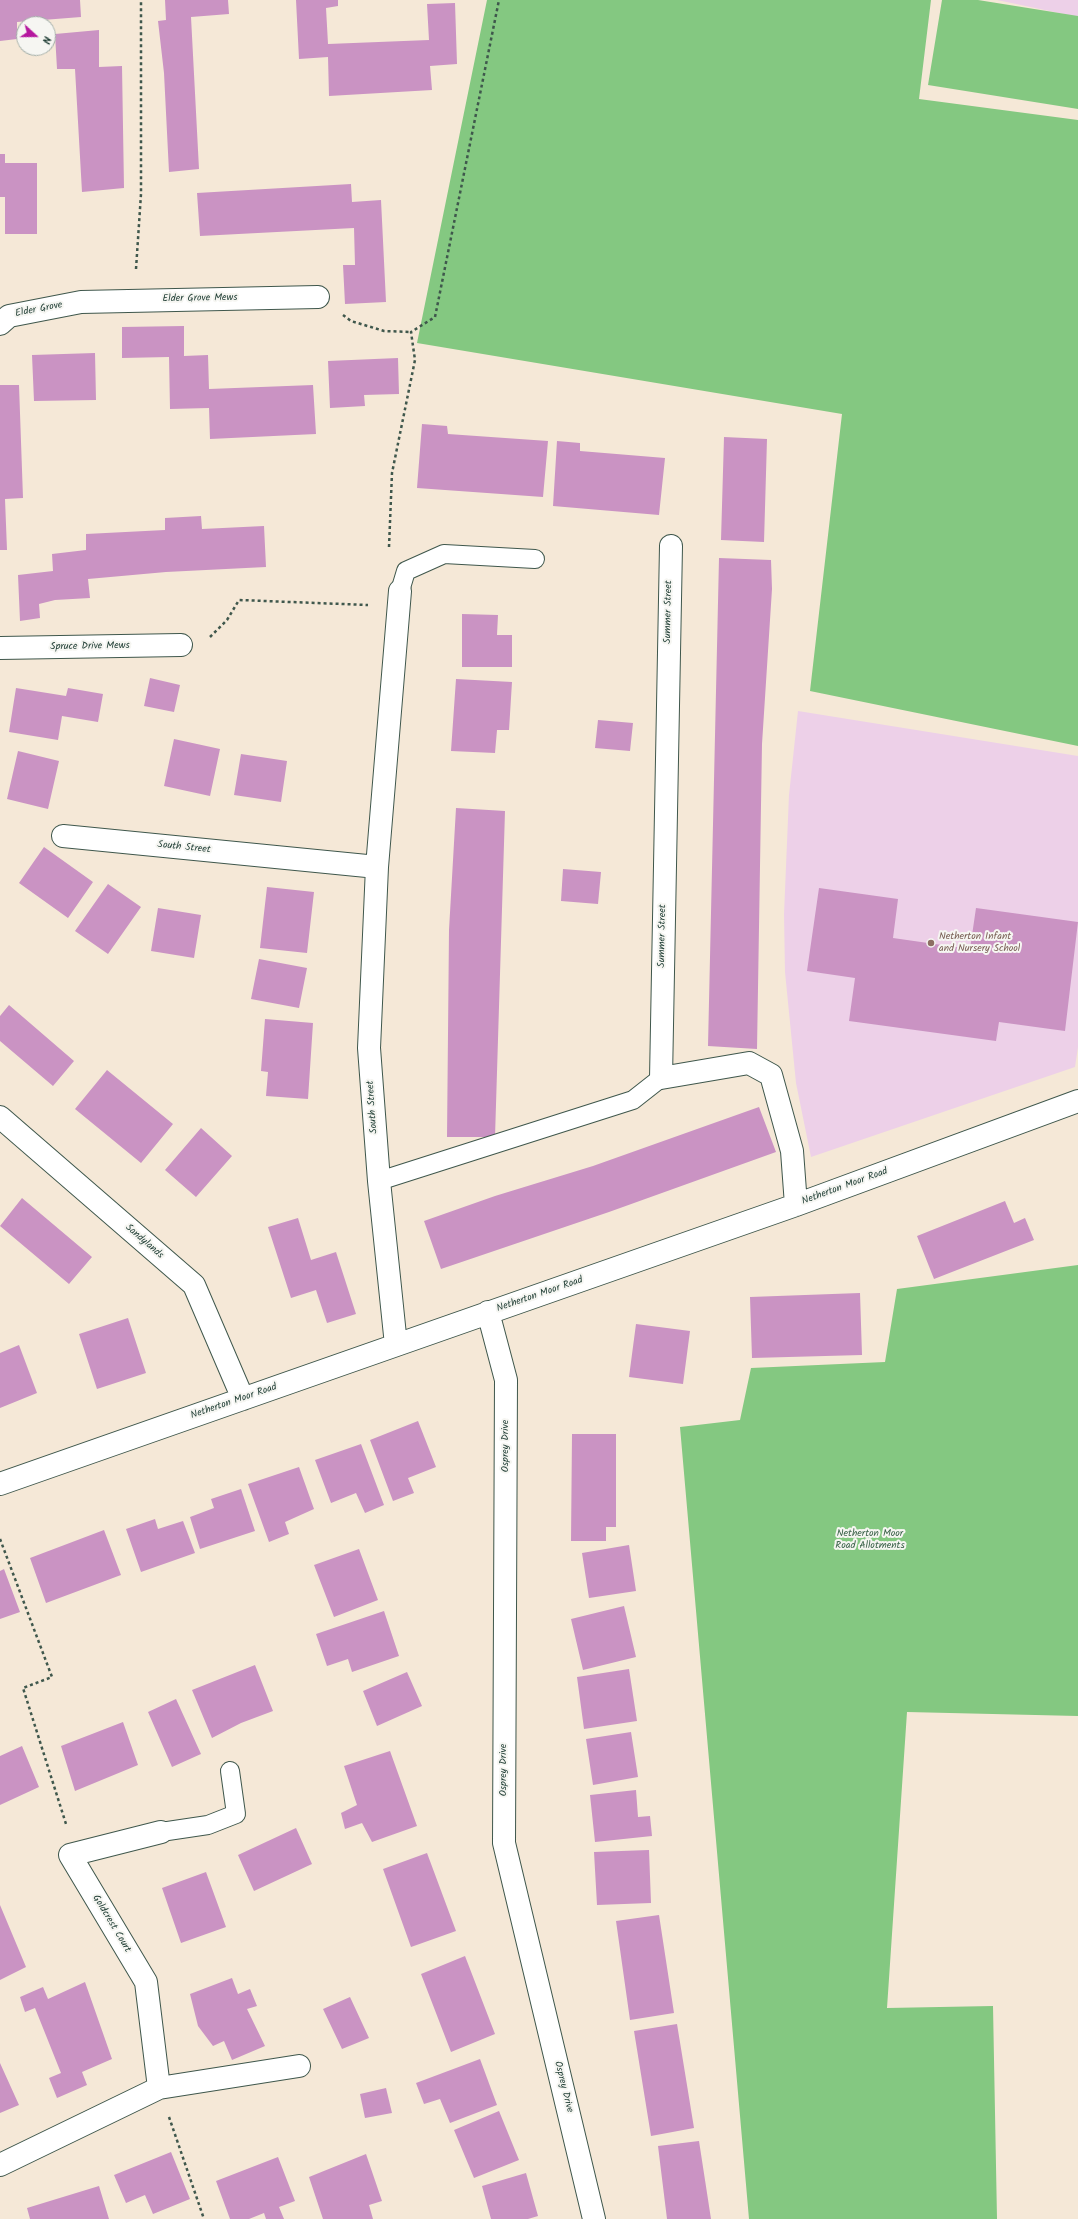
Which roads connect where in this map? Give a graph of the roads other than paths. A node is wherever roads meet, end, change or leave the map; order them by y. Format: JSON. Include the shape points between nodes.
{"nodes":[{"id":1,"x":318,"y":297,"type":"road end"},
{"id":2,"x":81,"y":302,"type":"joint"},
{"id":3,"x":0,"y":324,"type":"edge"},
{"id":4,"x":671,"y":546,"type":"dead end"},
{"id":5,"x":534,"y":560,"type":"dead end"},
{"id":6,"x":401,"y":594,"type":"joint"},
{"id":7,"x":181,"y":645,"type":"road end"},
{"id":8,"x":0,"y":648,"type":"edge"},
{"id":9,"x":63,"y":836,"type":"dead end"},
{"id":10,"x":377,"y":867,"type":"junction"},
{"id":11,"x":661,"y":1078,"type":"junction"},
{"id":12,"x":1078,"y":1102,"type":"edge"},
{"id":13,"x":0,"y":1118,"type":"edge"},
{"id":14,"x":379,"y":1181,"type":"junction"},
{"id":15,"x":796,"y":1205,"type":"junction"},
{"id":16,"x":488,"y":1312,"type":"junction"},
{"id":17,"x":396,"y":1345,"type":"junction"},
{"id":18,"x":243,"y":1399,"type":"junction"},
{"id":19,"x":0,"y":1484,"type":"edge"},
{"id":20,"x":230,"y":1771,"type":"dead end"},
{"id":21,"x":161,"y":1832,"type":"joint"},
{"id":22,"x":299,"y":2066,"type":"dead end"},
{"id":23,"x":159,"y":2088,"type":"junction"},
{"id":24,"x":0,"y":2165,"type":"edge"},
{"id":25,"x":594,"y":2219,"type":"edge"}],
"edges":[{"from":1,"to":2,"type":"street","name":"Elder Grove Mews"},
{"from":2,"to":3,"type":"street","name":"Elder Grove","via":[[9,316]]},
{"from":4,"to":11,"type":"street","name":"Summer Street"},
{"from":5,"to":6,"type":"lane","via":[[444,554],[406,571]]},
{"from":6,"to":10,"type":"street","name":"South Street"},
{"from":7,"to":8,"type":"street","name":"Spruce Drive Mews"},
{"from":9,"to":10,"type":"street","name":"South Street"},
{"from":10,"to":14,"type":"street","name":"South Street","via":[[369,1048]]},
{"from":11,"to":14,"type":"lane","via":[[633,1100]]},
{"from":11,"to":15,"type":"street","via":[[749,1063],[771,1075],[792,1151]]},
{"from":12,"to":15,"type":"street","name":"Netherton Moor Road"},
{"from":13,"to":18,"type":"street","name":"Sandylands","via":[[194,1285]]},
{"from":14,"to":17,"type":"street","name":"South Street"},
{"from":15,"to":16,"type":"street","name":"Netherton Moor Road"},
{"from":16,"to":17,"type":"street","name":"Netherton Moor Road"},
{"from":16,"to":25,"type":"street","name":"Osprey Drive","via":[[506,1380],[504,1843]]},
{"from":17,"to":18,"type":"street","name":"Netherton Moor Road"},
{"from":18,"to":19,"type":"street","name":"Netherton Moor Road"},
{"from":20,"to":21,"type":"lane","via":[[236,1814],[208,1825]]},
{"from":21,"to":23,"type":"street","name":"Goldcrest Court","via":[[70,1855],[146,1982]]},
{"from":22,"to":23,"type":"street"},
{"from":23,"to":24,"type":"street"}]}
